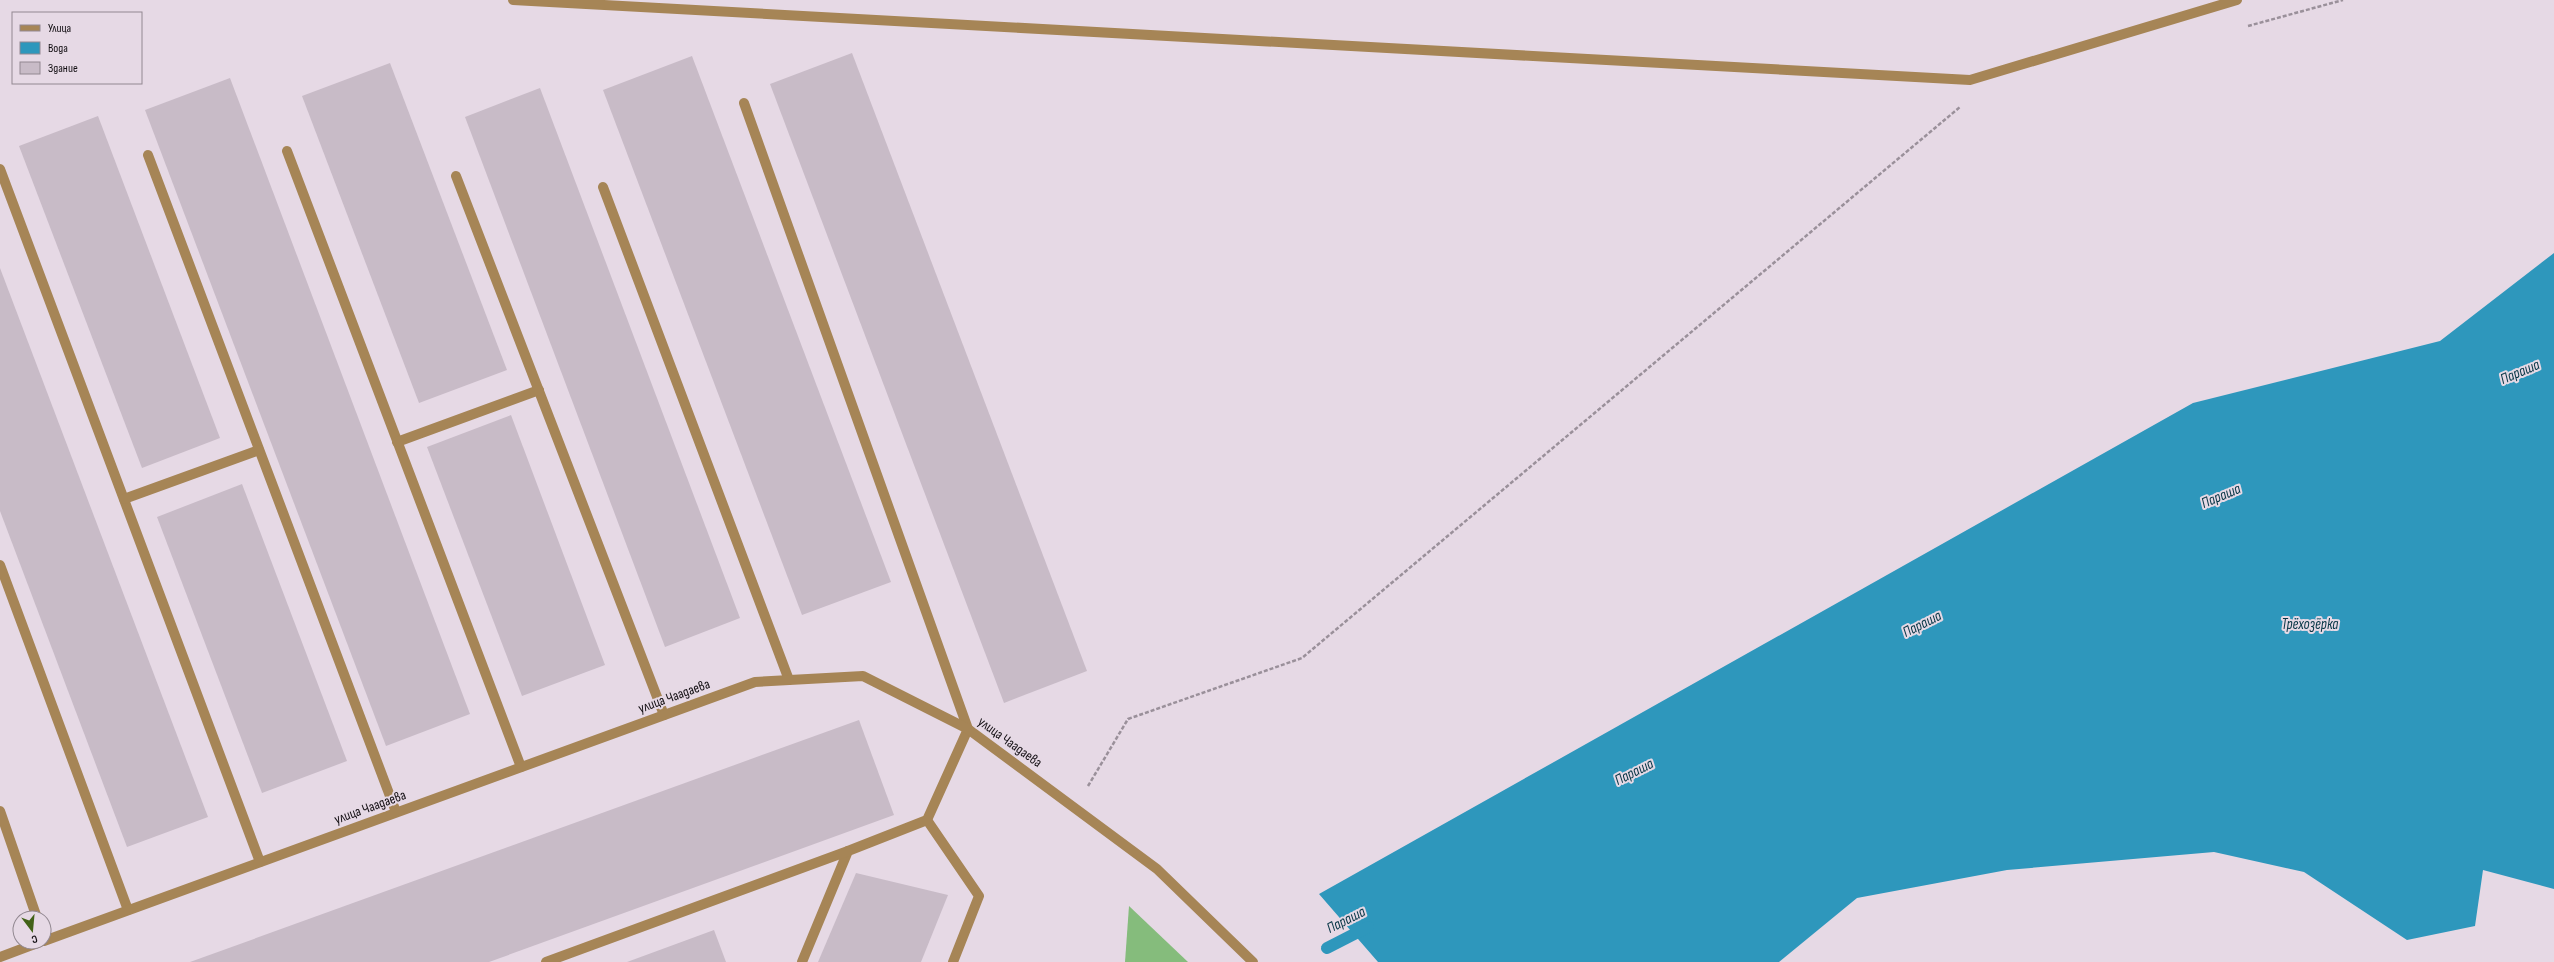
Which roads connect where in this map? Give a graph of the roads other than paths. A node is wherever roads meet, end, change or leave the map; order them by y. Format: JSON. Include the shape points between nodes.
{"nodes":[{"id":1,"x":513,"y":0,"type":"edge"},
{"id":2,"x":2237,"y":0,"type":"edge"},
{"id":3,"x":744,"y":103,"type":"dead end"},
{"id":4,"x":287,"y":152,"type":"dead end"},
{"id":5,"x":148,"y":155,"type":"dead end"},
{"id":6,"x":0,"y":169,"type":"edge"},
{"id":7,"x":456,"y":176,"type":"dead end"},
{"id":8,"x":603,"y":187,"type":"dead end"},
{"id":9,"x":539,"y":390,"type":"junction"},
{"id":10,"x":397,"y":442,"type":"junction"},
{"id":11,"x":259,"y":450,"type":"junction"},
{"id":12,"x":124,"y":499,"type":"junction"},
{"id":13,"x":0,"y":565,"type":"edge"},
{"id":14,"x":789,"y":680,"type":"junction"},
{"id":15,"x":664,"y":715,"type":"junction"},
{"id":16,"x":968,"y":729,"type":"junction"},
{"id":17,"x":521,"y":767,"type":"junction"},
{"id":18,"x":0,"y":811,"type":"edge"},
{"id":19,"x":396,"y":812,"type":"junction"},
{"id":20,"x":927,"y":820,"type":"junction"},
{"id":21,"x":848,"y":851,"type":"junction"},
{"id":22,"x":260,"y":862,"type":"junction"},
{"id":23,"x":34,"y":910,"type":"edge"},
{"id":24,"x":128,"y":910,"type":"junction"},
{"id":25,"x":52,"y":937,"type":"edge"},
{"id":26,"x":18,"y":950,"type":"edge"},
{"id":27,"x":0,"y":957,"type":"edge"},
{"id":28,"x":546,"y":962,"type":"edge"},
{"id":29,"x":802,"y":962,"type":"edge"},
{"id":30,"x":953,"y":962,"type":"edge"},
{"id":31,"x":1253,"y":962,"type":"edge"}],
"edges":[{"from":1,"to":2,"type":"street","via":[[1970,80]]},
{"from":3,"to":16,"type":"street"},
{"from":4,"to":10,"type":"street"},
{"from":5,"to":11,"type":"street"},
{"from":6,"to":12,"type":"street"},
{"from":7,"to":9,"type":"street"},
{"from":8,"to":14,"type":"street"},
{"from":9,"to":10,"type":"street"},
{"from":9,"to":15,"type":"street"},
{"from":10,"to":17,"type":"street"},
{"from":11,"to":12,"type":"street"},
{"from":11,"to":19,"type":"street"},
{"from":12,"to":22,"type":"street"},
{"from":13,"to":24,"type":"street"},
{"from":14,"to":15,"type":"street","name":"улица Чаадаева","via":[[755,682]]},
{"from":14,"to":16,"type":"street","name":"улица Чаадаева","via":[[863,676]]},
{"from":15,"to":17,"type":"street","name":"улица Чаадаева"},
{"from":16,"to":20,"type":"street"},
{"from":16,"to":31,"type":"street","name":"улица Чаадаева","via":[[1157,869]]},
{"from":17,"to":19,"type":"street","name":"улица Чаадаева"},
{"from":18,"to":23,"type":"street"},
{"from":19,"to":22,"type":"street","name":"улица Чаадаева"},
{"from":20,"to":21,"type":"street"},
{"from":20,"to":30,"type":"street","via":[[979,896]]},
{"from":21,"to":28,"type":"street"},
{"from":21,"to":29,"type":"street"},
{"from":22,"to":24,"type":"street","name":"улица Чаадаева"},
{"from":24,"to":25,"type":"street","name":"улица Чаадаева"},
{"from":26,"to":27,"type":"street","name":"улица Чаадаева"}]}
